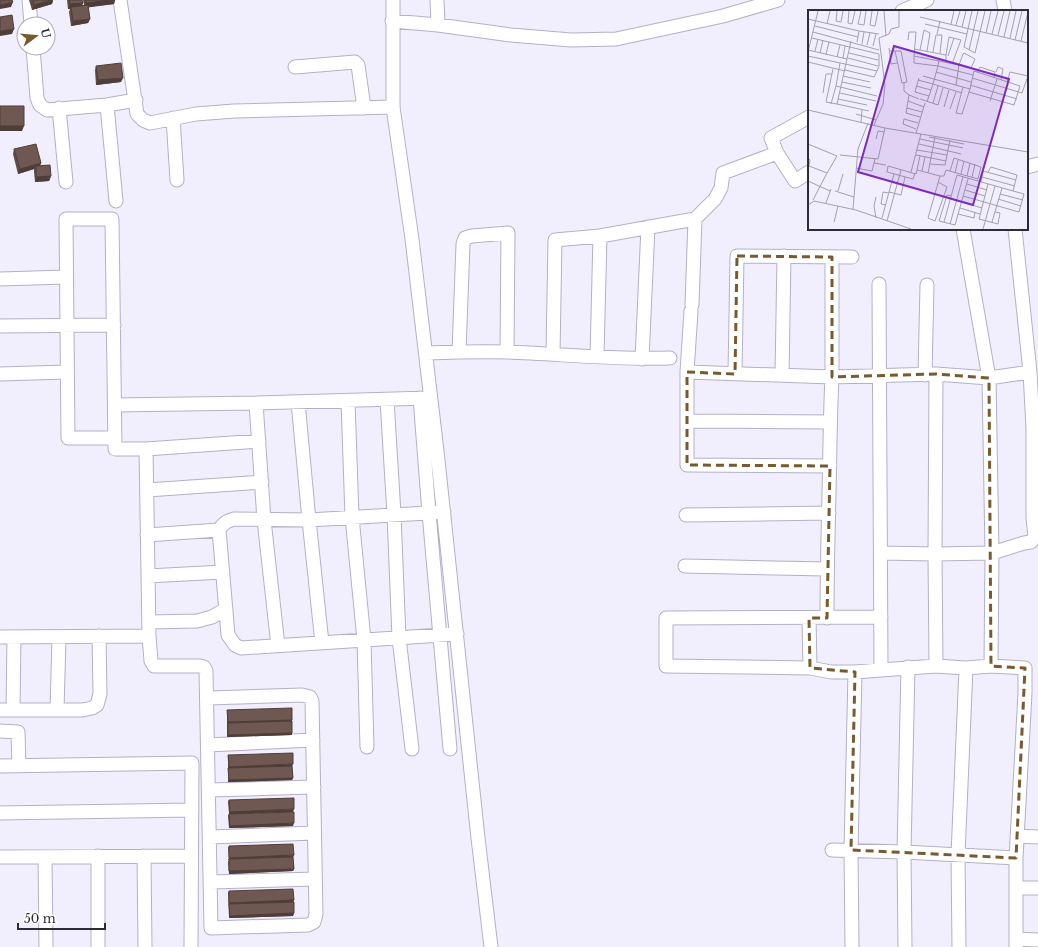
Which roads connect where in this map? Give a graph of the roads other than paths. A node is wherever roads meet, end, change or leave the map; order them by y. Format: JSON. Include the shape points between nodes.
{"nodes":[{"id":1,"x":29,"y":0,"type":"edge"},
{"id":2,"x":120,"y":0,"type":"edge"},
{"id":3,"x":393,"y":0,"type":"edge"},
{"id":4,"x":437,"y":0,"type":"edge"},
{"id":5,"x":778,"y":0,"type":"edge"},
{"id":6,"x":927,"y":0,"type":"edge"},
{"id":7,"x":1003,"y":0,"type":"edge"},
{"id":8,"x":904,"y":10,"type":"edge"},
{"id":9,"x":1005,"y":10,"type":"edge"},
{"id":10,"x":30,"y":16,"type":"edge"},
{"id":11,"x":392,"y":22,"type":"junction"},
{"id":12,"x":438,"y":25,"type":"junction"},
{"id":13,"x":34,"y":56,"type":"edge"},
{"id":14,"x":295,"y":67,"type":"dead end"},
{"id":15,"x":136,"y":100,"type":"junction"},
{"id":16,"x":107,"y":105,"type":"junction"},
{"id":17,"x":393,"y":107,"type":"junction"},
{"id":18,"x":59,"y":108,"type":"junction"},
{"id":19,"x":364,"y":108,"type":"junction"},
{"id":20,"x":174,"y":118,"type":"junction"},
{"id":21,"x":808,"y":118,"type":"edge"},
{"id":22,"x":777,"y":153,"type":"junction"},
{"id":23,"x":1038,"y":164,"type":"edge"},
{"id":24,"x":1028,"y":167,"type":"edge"},
{"id":25,"x":808,"y":173,"type":"edge"},
{"id":26,"x":177,"y":180,"type":"dead end"},
{"id":27,"x":66,"y":182,"type":"dead end"},
{"id":28,"x":116,"y":201,"type":"dead end"},
{"id":29,"x":695,"y":219,"type":"junction"},
{"id":30,"x":648,"y":227,"type":"junction"},
{"id":31,"x":963,"y":230,"type":"edge"},
{"id":32,"x":1015,"y":230,"type":"edge"},
{"id":33,"x":600,"y":236,"type":"junction"},
{"id":34,"x":784,"y":256,"type":"junction"},
{"id":35,"x":832,"y":257,"type":"junction"},
{"id":36,"x":852,"y":257,"type":"dead end"},
{"id":37,"x":66,"y":277,"type":"junction"},
{"id":38,"x":0,"y":279,"type":"edge"},
{"id":39,"x":879,"y":284,"type":"dead end"},
{"id":40,"x":927,"y":285,"type":"dead end"},
{"id":41,"x":114,"y":325,"type":"junction"},
{"id":42,"x":0,"y":326,"type":"edge"},
{"id":43,"x":67,"y":326,"type":"junction"},
{"id":44,"x":459,"y":352,"type":"junction"},
{"id":45,"x":507,"y":352,"type":"junction"},
{"id":46,"x":426,"y":353,"type":"junction"},
{"id":47,"x":553,"y":354,"type":"junction"},
{"id":48,"x":597,"y":356,"type":"junction"},
{"id":49,"x":670,"y":358,"type":"dead end"},
{"id":50,"x":642,"y":359,"type":"junction"},
{"id":51,"x":68,"y":372,"type":"junction"},
{"id":52,"x":687,"y":372,"type":"junction"},
{"id":53,"x":1030,"y":372,"type":"junction"},
{"id":54,"x":0,"y":374,"type":"edge"},
{"id":55,"x":735,"y":374,"type":"junction"},
{"id":56,"x":782,"y":375,"type":"junction"},
{"id":57,"x":879,"y":375,"type":"junction"},
{"id":58,"x":930,"y":375,"type":"junction"},
{"id":59,"x":832,"y":377,"type":"junction"},
{"id":60,"x":988,"y":378,"type":"junction"},
{"id":61,"x":426,"y":398,"type":"junction"},
{"id":62,"x":387,"y":400,"type":"junction"},
{"id":63,"x":348,"y":401,"type":"junction"},
{"id":64,"x":298,"y":402,"type":"junction"},
{"id":65,"x":256,"y":403,"type":"junction"},
{"id":66,"x":115,"y":405,"type":"junction"},
{"id":67,"x":688,"y":421,"type":"junction"},
{"id":68,"x":830,"y":422,"type":"junction"},
{"id":69,"x":1036,"y":428,"type":"edge"},
{"id":70,"x":115,"y":438,"type":"junction"},
{"id":71,"x":259,"y":441,"type":"junction"},
{"id":72,"x":146,"y":449,"type":"junction"},
{"id":73,"x":830,"y":466,"type":"junction"},
{"id":74,"x":262,"y":482,"type":"junction"},
{"id":75,"x":1035,"y":482,"type":"edge"},
{"id":76,"x":147,"y":490,"type":"junction"},
{"id":77,"x":429,"y":512,"type":"junction"},
{"id":78,"x":444,"y":512,"type":"junction"},
{"id":79,"x":829,"y":513,"type":"junction"},
{"id":80,"x":394,"y":514,"type":"junction"},
{"id":81,"x":686,"y":515,"type":"dead end"},
{"id":82,"x":352,"y":517,"type":"junction"},
{"id":83,"x":264,"y":520,"type":"junction"},
{"id":84,"x":309,"y":520,"type":"junction"},
{"id":85,"x":219,"y":530,"type":"junction"},
{"id":86,"x":147,"y":535,"type":"junction"},
{"id":87,"x":1036,"y":536,"type":"edge"},
{"id":88,"x":881,"y":553,"type":"junction"},
{"id":89,"x":992,"y":553,"type":"junction"},
{"id":90,"x":935,"y":554,"type":"junction"},
{"id":91,"x":685,"y":566,"type":"dead end"},
{"id":92,"x":827,"y":569,"type":"junction"},
{"id":93,"x":223,"y":572,"type":"junction"},
{"id":94,"x":148,"y":576,"type":"junction"},
{"id":95,"x":226,"y":609,"type":"junction"},
{"id":96,"x":881,"y":617,"type":"junction"},
{"id":97,"x":810,"y":618,"type":"junction"},
{"id":98,"x":827,"y":618,"type":"junction"},
{"id":99,"x":149,"y":622,"type":"junction"},
{"id":100,"x":457,"y":634,"type":"junction"},
{"id":101,"x":439,"y":635,"type":"junction"},
{"id":102,"x":99,"y":636,"type":"junction"},
{"id":103,"x":149,"y":636,"type":"junction"},
{"id":104,"x":0,"y":637,"type":"edge"},
{"id":105,"x":14,"y":637,"type":"junction"},
{"id":106,"x":59,"y":637,"type":"junction"},
{"id":107,"x":399,"y":638,"type":"junction"},
{"id":108,"x":364,"y":640,"type":"junction"},
{"id":109,"x":322,"y":643,"type":"junction"},
{"id":110,"x":278,"y":646,"type":"junction"},
{"id":111,"x":936,"y":666,"type":"junction"},
{"id":112,"x":991,"y":666,"type":"junction"},
{"id":113,"x":908,"y":667,"type":"junction"},
{"id":114,"x":810,"y":668,"type":"junction"},
{"id":115,"x":966,"y":668,"type":"junction"},
{"id":116,"x":882,"y":670,"type":"junction"},
{"id":117,"x":855,"y":672,"type":"junction"},
{"id":118,"x":1031,"y":693,"type":"edge"},
{"id":119,"x":208,"y":698,"type":"junction"},
{"id":120,"x":7,"y":710,"type":"edge"},
{"id":121,"x":57,"y":710,"type":"junction"},
{"id":122,"x":0,"y":731,"type":"edge"},
{"id":123,"x":313,"y":740,"type":"junction"},
{"id":124,"x":208,"y":745,"type":"junction"},
{"id":125,"x":367,"y":747,"type":"dead end"},
{"id":126,"x":412,"y":749,"type":"dead end"},
{"id":127,"x":450,"y":749,"type":"dead end"},
{"id":128,"x":0,"y":766,"type":"edge"},
{"id":129,"x":19,"y":766,"type":"junction"},
{"id":130,"x":314,"y":787,"type":"junction"},
{"id":131,"x":209,"y":790,"type":"junction"},
{"id":132,"x":192,"y":810,"type":"junction"},
{"id":133,"x":0,"y":813,"type":"edge"},
{"id":134,"x":314,"y":833,"type":"junction"},
{"id":135,"x":1017,"y":836,"type":"junction"},
{"id":136,"x":210,"y":837,"type":"junction"},
{"id":137,"x":1038,"y":837,"type":"edge"},
{"id":138,"x":832,"y":850,"type":"dead end"},
{"id":139,"x":851,"y":850,"type":"junction"},
{"id":140,"x":904,"y":852,"type":"junction"},
{"id":141,"x":958,"y":855,"type":"junction"},
{"id":142,"x":98,"y":856,"type":"junction"},
{"id":143,"x":144,"y":856,"type":"junction"},
{"id":144,"x":191,"y":856,"type":"junction"},
{"id":145,"x":0,"y":857,"type":"edge"},
{"id":146,"x":45,"y":857,"type":"junction"},
{"id":147,"x":1016,"y":858,"type":"junction"},
{"id":148,"x":315,"y":879,"type":"junction"},
{"id":149,"x":211,"y":882,"type":"junction"},
{"id":150,"x":1016,"y":888,"type":"junction"},
{"id":151,"x":1038,"y":888,"type":"edge"},
{"id":152,"x":1038,"y":940,"type":"edge"},
{"id":153,"x":1016,"y":943,"type":"edge"},
{"id":154,"x":46,"y":947,"type":"edge"},
{"id":155,"x":98,"y":947,"type":"edge"},
{"id":156,"x":144,"y":947,"type":"edge"},
{"id":157,"x":191,"y":947,"type":"edge"},
{"id":158,"x":491,"y":947,"type":"edge"},
{"id":159,"x":852,"y":947,"type":"edge"},
{"id":160,"x":905,"y":947,"type":"edge"},
{"id":161,"x":959,"y":947,"type":"edge"}],
"edges":[{"from":1,"to":10,"type":"street"},
{"from":2,"to":15,"type":"street"},
{"from":3,"to":11,"type":"street"},
{"from":4,"to":12,"type":"street"},
{"from":5,"to":12,"type":"street","via":[[723,16],[616,39],[571,40]]},
{"from":6,"to":8,"type":"street"},
{"from":7,"to":9,"type":"street"},
{"from":11,"to":12,"type":"street"},
{"from":11,"to":17,"type":"street"},
{"from":13,"to":18,"type":"street","via":[[38,102],[47,110]]},
{"from":14,"to":19,"type":"street","via":[[355,62],[358,65]]},
{"from":15,"to":16,"type":"street"},
{"from":15,"to":20,"type":"street","via":[[137,114],[143,120],[150,122]]},
{"from":16,"to":18,"type":"street"},
{"from":16,"to":28,"type":"street"},
{"from":17,"to":19,"type":"street"},
{"from":17,"to":46,"type":"street"},
{"from":18,"to":27,"type":"street"},
{"from":19,"to":20,"type":"street","via":[[234,111]]},
{"from":20,"to":26,"type":"street"},
{"from":21,"to":22,"type":"street","via":[[772,138]]},
{"from":22,"to":25,"type":"street","via":[[795,180]]},
{"from":22,"to":29,"type":"street","via":[[723,173],[721,188],[715,199]]},
{"from":23,"to":24,"type":"street"},
{"from":29,"to":30,"type":"street"},
{"from":29,"to":52,"type":"street"},
{"from":30,"to":33,"type":"street"},
{"from":30,"to":50,"type":"street"},
{"from":31,"to":60,"type":"street"},
{"from":32,"to":53,"type":"street"},
{"from":33,"to":47,"type":"street","via":[[555,240]]},
{"from":33,"to":48,"type":"street"},
{"from":34,"to":35,"type":"street"},
{"from":34,"to":55,"type":"street","via":[[737,256]]},
{"from":34,"to":56,"type":"street"},
{"from":35,"to":36,"type":"street"},
{"from":35,"to":59,"type":"street"},
{"from":37,"to":38,"type":"street"},
{"from":37,"to":41,"type":"street","via":[[66,219],[112,219]]},
{"from":37,"to":43,"type":"street"},
{"from":39,"to":57,"type":"street"},
{"from":40,"to":58,"type":"street"},
{"from":41,"to":43,"type":"street"},
{"from":41,"to":66,"type":"street"},
{"from":42,"to":43,"type":"street"},
{"from":43,"to":51,"type":"street"},
{"from":44,"to":45,"type":"street"},
{"from":44,"to":45,"type":"street","via":[[465,238],[508,233]]},
{"from":44,"to":46,"type":"street"},
{"from":45,"to":47,"type":"street"},
{"from":46,"to":61,"type":"street"},
{"from":47,"to":48,"type":"street"},
{"from":48,"to":50,"type":"street"},
{"from":49,"to":50,"type":"street"},
{"from":51,"to":54,"type":"street"},
{"from":51,"to":70,"type":"street","via":[[68,438]]},
{"from":52,"to":55,"type":"street"},
{"from":52,"to":67,"type":"street"},
{"from":53,"to":60,"type":"street"},
{"from":53,"to":69,"type":"street"},
{"from":55,"to":56,"type":"street"},
{"from":56,"to":59,"type":"street"},
{"from":57,"to":58,"type":"street"},
{"from":57,"to":59,"type":"street"},
{"from":57,"to":88,"type":"street"},
{"from":58,"to":60,"type":"street"},
{"from":58,"to":90,"type":"street"},
{"from":59,"to":68,"type":"street"},
{"from":60,"to":89,"type":"street"},
{"from":61,"to":62,"type":"street"},
{"from":61,"to":77,"type":"street"},
{"from":61,"to":78,"type":"street"},
{"from":62,"to":63,"type":"street"},
{"from":62,"to":80,"type":"street"},
{"from":63,"to":64,"type":"street"},
{"from":63,"to":82,"type":"street"},
{"from":64,"to":65,"type":"street"},
{"from":64,"to":84,"type":"street"},
{"from":65,"to":66,"type":"street"},
{"from":65,"to":71,"type":"street"},
{"from":66,"to":70,"type":"street"},
{"from":67,"to":68,"type":"street"},
{"from":67,"to":73,"type":"street","via":[[688,465]]},
{"from":68,"to":73,"type":"street"},
{"from":69,"to":75,"type":"street"},
{"from":70,"to":72,"type":"street","via":[[115,450]]},
{"from":71,"to":72,"type":"street"},
{"from":71,"to":74,"type":"street"},
{"from":72,"to":76,"type":"street"},
{"from":73,"to":79,"type":"street"},
{"from":74,"to":76,"type":"street"},
{"from":74,"to":83,"type":"street"},
{"from":75,"to":87,"type":"street","via":[[1033,518]]},
{"from":76,"to":86,"type":"street"},
{"from":77,"to":78,"type":"street"},
{"from":77,"to":80,"type":"street"},
{"from":77,"to":101,"type":"street"},
{"from":78,"to":100,"type":"street"},
{"from":79,"to":81,"type":"street"},
{"from":79,"to":92,"type":"street"},
{"from":80,"to":82,"type":"street"},
{"from":80,"to":107,"type":"street"},
{"from":82,"to":84,"type":"street"},
{"from":82,"to":108,"type":"street"},
{"from":83,"to":84,"type":"street"},
{"from":83,"to":85,"type":"street","via":[[234,519],[227,521]]},
{"from":83,"to":110,"type":"street"},
{"from":84,"to":109,"type":"street"},
{"from":85,"to":86,"type":"street"},
{"from":85,"to":93,"type":"street"},
{"from":86,"to":94,"type":"street"},
{"from":87,"to":89,"type":"street","via":[[1031,542]]},
{"from":88,"to":90,"type":"street"},
{"from":88,"to":96,"type":"street"},
{"from":89,"to":90,"type":"street"},
{"from":89,"to":112,"type":"street"},
{"from":90,"to":111,"type":"street"},
{"from":91,"to":92,"type":"street"},
{"from":92,"to":98,"type":"street"},
{"from":93,"to":94,"type":"street"},
{"from":93,"to":95,"type":"street"},
{"from":94,"to":99,"type":"street"},
{"from":95,"to":99,"type":"street","via":[[212,617],[197,621]]},
{"from":95,"to":110,"type":"street","via":[[228,635],[235,645],[241,648]]},
{"from":96,"to":98,"type":"street"},
{"from":96,"to":116,"type":"street"},
{"from":97,"to":98,"type":"street"},
{"from":97,"to":114,"type":"street"},
{"from":97,"to":114,"type":"street","via":[[666,618],[666,666]]},
{"from":99,"to":103,"type":"street"},
{"from":100,"to":101,"type":"street"},
{"from":100,"to":158,"type":"street"},
{"from":101,"to":107,"type":"street"},
{"from":101,"to":127,"type":"street"},
{"from":102,"to":103,"type":"street"},
{"from":102,"to":106,"type":"street"},
{"from":102,"to":121,"type":"street","via":[[98,705],[82,710]]},
{"from":103,"to":119,"type":"street","via":[[150,661],[154,666],[204,667]]},
{"from":104,"to":105,"type":"street"},
{"from":105,"to":106,"type":"street"},
{"from":105,"to":120,"type":"street"},
{"from":106,"to":121,"type":"street"},
{"from":107,"to":108,"type":"street"},
{"from":107,"to":126,"type":"street"},
{"from":108,"to":109,"type":"street"},
{"from":108,"to":125,"type":"street"},
{"from":109,"to":110,"type":"street"},
{"from":111,"to":113,"type":"street"},
{"from":111,"to":115,"type":"street"},
{"from":112,"to":115,"type":"street"},
{"from":112,"to":118,"type":"street","via":[[1025,668]]},
{"from":113,"to":116,"type":"street"},
{"from":113,"to":140,"type":"street"},
{"from":114,"to":117,"type":"street","via":[[831,672]]},
{"from":115,"to":141,"type":"street"},
{"from":116,"to":117,"type":"street"},
{"from":117,"to":139,"type":"street"},
{"from":118,"to":135,"type":"street"},
{"from":119,"to":123,"type":"street","via":[[302,695],[310,697]]},
{"from":119,"to":124,"type":"street"},
{"from":120,"to":121,"type":"street"},
{"from":122,"to":129,"type":"street","via":[[18,732]]},
{"from":123,"to":124,"type":"street"},
{"from":123,"to":130,"type":"street"},
{"from":124,"to":131,"type":"street"},
{"from":128,"to":129,"type":"street"},
{"from":129,"to":132,"type":"street","via":[[192,764]]},
{"from":130,"to":131,"type":"street"},
{"from":130,"to":134,"type":"street"},
{"from":131,"to":136,"type":"street"},
{"from":132,"to":133,"type":"street"},
{"from":132,"to":144,"type":"street"},
{"from":134,"to":136,"type":"street"},
{"from":134,"to":148,"type":"street"},
{"from":135,"to":137,"type":"street"},
{"from":135,"to":147,"type":"street"},
{"from":136,"to":149,"type":"street"},
{"from":138,"to":139,"type":"street"},
{"from":139,"to":140,"type":"street"},
{"from":139,"to":159,"type":"street"},
{"from":140,"to":141,"type":"street"},
{"from":140,"to":160,"type":"street"},
{"from":141,"to":147,"type":"street"},
{"from":141,"to":161,"type":"street"},
{"from":142,"to":143,"type":"street"},
{"from":142,"to":146,"type":"street"},
{"from":142,"to":155,"type":"street"},
{"from":143,"to":144,"type":"street"},
{"from":143,"to":156,"type":"street"},
{"from":144,"to":157,"type":"street"},
{"from":145,"to":146,"type":"street"},
{"from":146,"to":154,"type":"street"},
{"from":147,"to":150,"type":"street"},
{"from":148,"to":149,"type":"street"},
{"from":148,"to":149,"type":"street","via":[[316,914],[314,922],[308,925],[211,928]]},
{"from":150,"to":151,"type":"street"},
{"from":150,"to":153,"type":"street"},
{"from":152,"to":153,"type":"street"}]}
